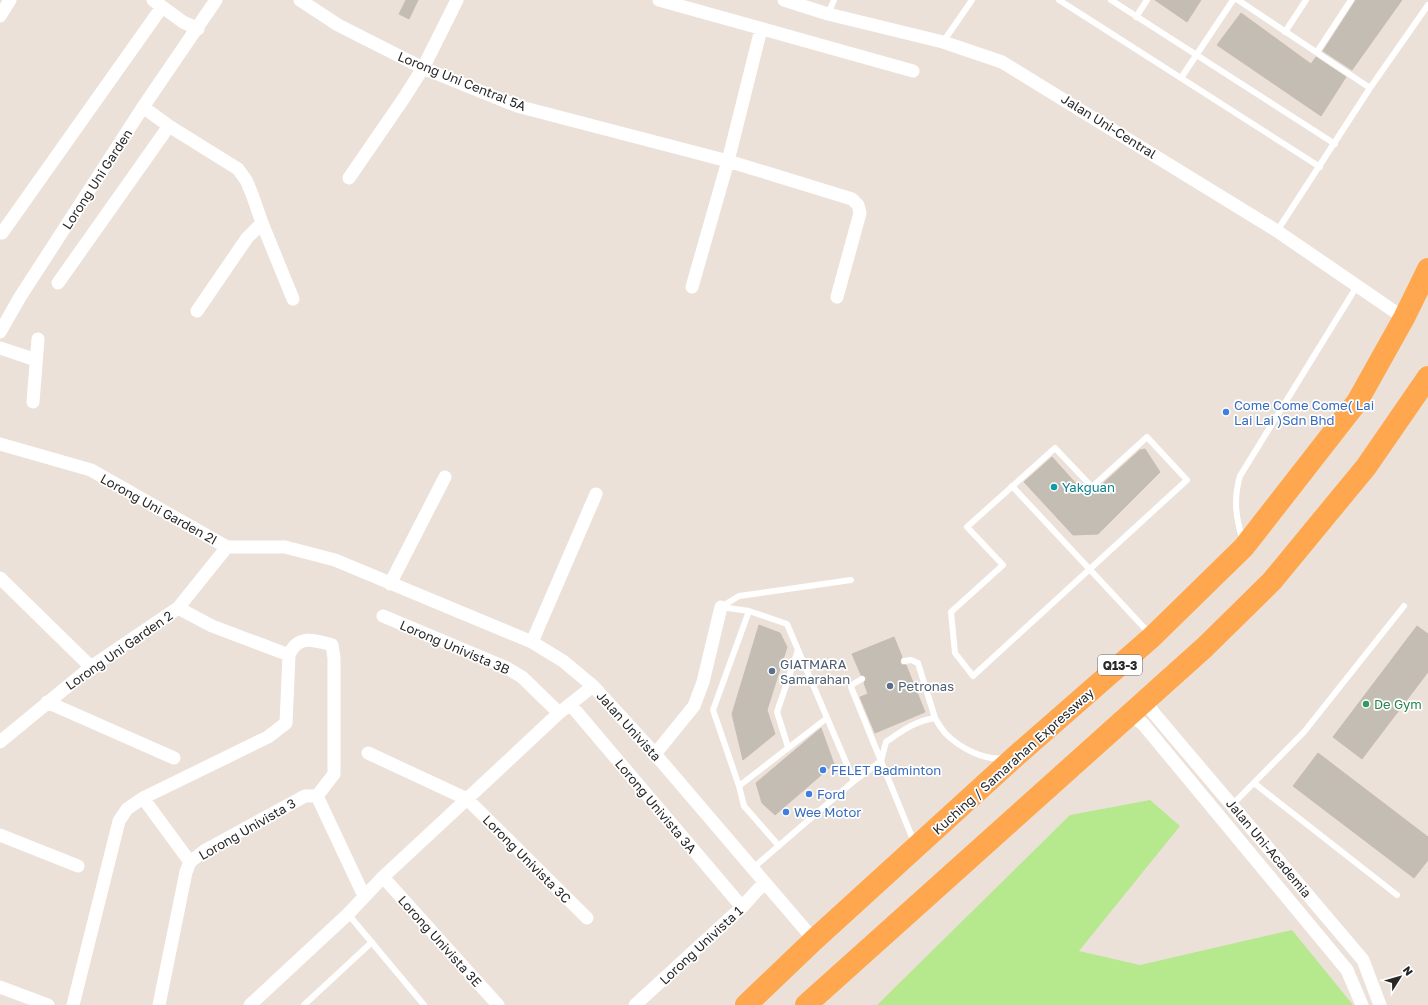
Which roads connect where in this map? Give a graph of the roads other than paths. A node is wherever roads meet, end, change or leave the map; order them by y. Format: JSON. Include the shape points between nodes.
{"nodes":[{"id":1,"x":10,"y":0,"type":"edge"},
{"id":2,"x":216,"y":0,"type":"edge"},
{"id":3,"x":300,"y":0,"type":"edge"},
{"id":4,"x":457,"y":0,"type":"edge"},
{"id":5,"x":659,"y":0,"type":"edge"},
{"id":6,"x":784,"y":0,"type":"edge"},
{"id":7,"x":834,"y":0,"type":"edge"},
{"id":8,"x":972,"y":0,"type":"edge"},
{"id":9,"x":1060,"y":0,"type":"edge"},
{"id":10,"x":1111,"y":0,"type":"edge"},
{"id":11,"x":1147,"y":0,"type":"edge"},
{"id":12,"x":1233,"y":0,"type":"edge"},
{"id":13,"x":1238,"y":0,"type":"edge"},
{"id":14,"x":1306,"y":0,"type":"edge"},
{"id":15,"x":1351,"y":0,"type":"edge"},
{"id":16,"x":158,"y":4,"type":"edge"},
{"id":17,"x":1428,"y":6,"type":"edge"},
{"id":18,"x":828,"y":14,"type":"junction"},
{"id":19,"x":0,"y":16,"type":"edge"},
{"id":20,"x":1136,"y":16,"type":"junction"},
{"id":21,"x":198,"y":29,"type":"junction"},
{"id":22,"x":761,"y":29,"type":"junction"},
{"id":23,"x":1285,"y":32,"type":"junction"},
{"id":24,"x":943,"y":42,"type":"junction"},
{"id":25,"x":1317,"y":52,"type":"junction"},
{"id":26,"x":1196,"y":55,"type":"junction"},
{"id":27,"x":422,"y":68,"type":"junction"},
{"id":28,"x":913,"y":71,"type":"dead end"},
{"id":29,"x":1181,"y":78,"type":"junction"},
{"id":30,"x":1370,"y":88,"type":"junction"},
{"id":31,"x":143,"y":107,"type":"junction"},
{"id":32,"x":169,"y":126,"type":"junction"},
{"id":33,"x":1334,"y":144,"type":"junction"},
{"id":34,"x":728,"y":161,"type":"junction"},
{"id":35,"x":1320,"y":168,"type":"junction"},
{"id":36,"x":349,"y":178,"type":"dead end"},
{"id":37,"x":262,"y":223,"type":"junction"},
{"id":38,"x":1277,"y":231,"type":"junction"},
{"id":39,"x":2,"y":233,"type":"dead end"},
{"id":40,"x":1428,"y":269,"type":"edge"},
{"id":41,"x":58,"y":283,"type":"dead end"},
{"id":42,"x":1357,"y":286,"type":"junction"},
{"id":43,"x":692,"y":287,"type":"dead end"},
{"id":44,"x":837,"y":297,"type":"dead end"},
{"id":45,"x":293,"y":299,"type":"dead end"},
{"id":46,"x":197,"y":311,"type":"dead end"},
{"id":47,"x":1404,"y":318,"type":"junction"},
{"id":48,"x":0,"y":332,"type":"edge"},
{"id":49,"x":38,"y":339,"type":"dead end"},
{"id":50,"x":0,"y":348,"type":"edge"},
{"id":51,"x":36,"y":360,"type":"junction"},
{"id":52,"x":1428,"y":377,"type":"edge"},
{"id":53,"x":33,"y":402,"type":"dead end"},
{"id":54,"x":0,"y":444,"type":"edge"},
{"id":55,"x":445,"y":477,"type":"dead end"},
{"id":56,"x":1012,"y":486,"type":"junction"},
{"id":57,"x":596,"y":494,"type":"dead end"},
{"id":58,"x":227,"y":547,"type":"junction"},
{"id":59,"x":1244,"y":547,"type":"junction"},
{"id":60,"x":1088,"y":569,"type":"junction"},
{"id":61,"x":0,"y":578,"type":"edge"},
{"id":62,"x":850,"y":580,"type":"dead end"},
{"id":63,"x":390,"y":584,"type":"junction"},
{"id":64,"x":1404,"y":606,"type":"dead end"},
{"id":65,"x":721,"y":607,"type":"junction"},
{"id":66,"x":178,"y":608,"type":"junction"},
{"id":67,"x":749,"y":612,"type":"junction"},
{"id":68,"x":383,"y":616,"type":"dead end"},
{"id":69,"x":1152,"y":637,"type":"junction"},
{"id":70,"x":532,"y":642,"type":"junction"},
{"id":71,"x":798,"y":650,"type":"junction"},
{"id":72,"x":289,"y":655,"type":"junction"},
{"id":73,"x":904,"y":661,"type":"dead end"},
{"id":74,"x":91,"y":667,"type":"junction"},
{"id":75,"x":862,"y":679,"type":"dead end"},
{"id":76,"x":593,"y":686,"type":"junction"},
{"id":77,"x":1147,"y":698,"type":"junction"},
{"id":78,"x":47,"y":702,"type":"junction"},
{"id":79,"x":570,"y":704,"type":"junction"},
{"id":80,"x":559,"y":713,"type":"junction"},
{"id":81,"x":1130,"y":714,"type":"junction"},
{"id":82,"x":827,"y":718,"type":"junction"},
{"id":83,"x":935,"y":718,"type":"junction"},
{"id":84,"x":0,"y":742,"type":"edge"},
{"id":85,"x":788,"y":747,"type":"junction"},
{"id":86,"x":368,"y":753,"type":"dead end"},
{"id":87,"x":655,"y":754,"type":"junction"},
{"id":88,"x":1017,"y":755,"type":"junction"},
{"id":89,"x":174,"y":758,"type":"dead end"},
{"id":90,"x":881,"y":761,"type":"junction"},
{"id":91,"x":854,"y":780,"type":"junction"},
{"id":92,"x":1254,"y":783,"type":"junction"},
{"id":93,"x":739,"y":786,"type":"junction"},
{"id":94,"x":317,"y":796,"type":"junction"},
{"id":95,"x":143,"y":798,"type":"junction"},
{"id":96,"x":467,"y":799,"type":"junction"},
{"id":97,"x":1232,"y":805,"type":"junction"},
{"id":98,"x":0,"y":835,"type":"edge"},
{"id":99,"x":779,"y":846,"type":"junction"},
{"id":100,"x":916,"y":848,"type":"junction"},
{"id":101,"x":190,"y":862,"type":"junction"},
{"id":102,"x":78,"y":866,"type":"dead end"},
{"id":103,"x":753,"y":868,"type":"junction"},
{"id":104,"x":383,"y":877,"type":"junction"},
{"id":105,"x":764,"y":883,"type":"junction"},
{"id":106,"x":1397,"y":895,"type":"dead end"},
{"id":107,"x":364,"y":896,"type":"junction"},
{"id":108,"x":742,"y":907,"type":"junction"},
{"id":109,"x":348,"y":914,"type":"junction"},
{"id":110,"x":587,"y":918,"type":"dead end"},
{"id":111,"x":814,"y":940,"type":"junction"},
{"id":112,"x":372,"y":942,"type":"junction"},
{"id":113,"x":0,"y":987,"type":"edge"},
{"id":114,"x":48,"y":1005,"type":"edge"},
{"id":115,"x":73,"y":1005,"type":"edge"},
{"id":116,"x":159,"y":1005,"type":"edge"},
{"id":117,"x":250,"y":1005,"type":"edge"},
{"id":118,"x":304,"y":1005,"type":"edge"},
{"id":119,"x":424,"y":1005,"type":"edge"},
{"id":120,"x":498,"y":1005,"type":"edge"},
{"id":121,"x":635,"y":1005,"type":"edge"},
{"id":122,"x":746,"y":1005,"type":"edge"},
{"id":123,"x":806,"y":1005,"type":"edge"},
{"id":124,"x":1362,"y":1005,"type":"edge"},
{"id":125,"x":1380,"y":1005,"type":"edge"}],
"edges":[{"from":1,"to":19,"type":"street"},
{"from":2,"to":21,"type":"street","name":"Lorong Uni Garden"},
{"from":3,"to":27,"type":"street","name":"Lorong Uni Central 5A","via":[[338,25]]},
{"from":4,"to":27,"type":"street"},
{"from":5,"to":22,"type":"street"},
{"from":6,"to":18,"type":"street","name":"Jalan Uni-Central"},
{"from":7,"to":18,"type":"lane"},
{"from":8,"to":24,"type":"lane"},
{"from":9,"to":29,"type":"lane"},
{"from":10,"to":20,"type":"lane"},
{"from":11,"to":20,"type":"lane"},
{"from":12,"to":26,"type":"lane"},
{"from":13,"to":23,"type":"lane"},
{"from":14,"to":23,"type":"lane"},
{"from":15,"to":25,"type":"lane"},
{"from":16,"to":21,"type":"street","via":[[183,22]]},
{"from":16,"to":39,"type":"street"},
{"from":17,"to":30,"type":"lane"},
{"from":18,"to":24,"type":"street","name":"Jalan Uni-Central"},
{"from":20,"to":26,"type":"lane"},
{"from":21,"to":31,"type":"street","name":"Lorong Uni Garden"},
{"from":22,"to":28,"type":"street"},
{"from":22,"to":34,"type":"street"},
{"from":23,"to":25,"type":"lane"},
{"from":24,"to":38,"type":"street","name":"Jalan Uni-Central","via":[[1002,62],[1026,74]]},
{"from":25,"to":30,"type":"lane"},
{"from":26,"to":29,"type":"lane"},
{"from":26,"to":33,"type":"lane"},
{"from":27,"to":34,"type":"street","name":"Lorong Uni Central 5A","via":[[516,106]]},
{"from":27,"to":36,"type":"street"},
{"from":29,"to":35,"type":"lane"},
{"from":30,"to":33,"type":"lane"},
{"from":31,"to":32,"type":"street"},
{"from":31,"to":48,"type":"street","name":"Lorong Uni Garden"},
{"from":32,"to":37,"type":"street","via":[[238,169],[246,180]]},
{"from":32,"to":41,"type":"street"},
{"from":33,"to":35,"type":"lane"},
{"from":34,"to":43,"type":"street"},
{"from":34,"to":44,"type":"street","name":"Lorong Uni Central 5A","via":[[852,199],[858,204],[860,213]]},
{"from":35,"to":38,"type":"lane"},
{"from":37,"to":45,"type":"street"},
{"from":37,"to":46,"type":"street","via":[[247,238]]},
{"from":38,"to":42,"type":"street","name":"Jalan Uni-Central"},
{"from":40,"to":47,"type":"highway","name":"Kuching / Samarahan Expressway","number":"Q13-3"},
{"from":42,"to":47,"type":"street","name":"Jalan Uni-Central"},
{"from":42,"to":59,"type":"lane","via":[[1240,476],[1235,510]]},
{"from":47,"to":59,"type":"highway","name":"Kuching / Samarahan Expressway","number":"Q13-3","via":[[1357,402]]},
{"from":49,"to":51,"type":"street"},
{"from":50,"to":51,"type":"street"},
{"from":51,"to":53,"type":"street"},
{"from":52,"to":77,"type":"highway","via":[[1366,467],[1272,581],[1205,647]]},
{"from":54,"to":58,"type":"street","name":"Lorong Uni Garden 2I","via":[[91,470]]},
{"from":55,"to":63,"type":"street"},
{"from":56,"to":60,"type":"lane"},
{"from":56,"to":60,"type":"lane","via":[[1055,448],[1092,487],[1147,437],[1187,480]]},
{"from":56,"to":60,"type":"lane","via":[[967,527],[1003,565],[951,612],[955,654],[973,676]]},
{"from":57,"to":70,"type":"street"},
{"from":58,"to":63,"type":"street","name":"Jalan Univista","via":[[285,547],[335,560]]},
{"from":58,"to":66,"type":"street","name":"Lorong Uni Garden 2"},
{"from":59,"to":69,"type":"highway","name":"Kuching / Samarahan Expressway","number":"Q13-3"},
{"from":60,"to":69,"type":"lane"},
{"from":61,"to":74,"type":"street"},
{"from":62,"to":65,"type":"lane","via":[[739,596]]},
{"from":63,"to":70,"type":"street","name":"Jalan Univista"},
{"from":64,"to":92,"type":"lane","via":[[1304,732]]},
{"from":65,"to":67,"type":"lane"},
{"from":65,"to":87,"type":"street","via":[[703,682],[694,706]]},
{"from":66,"to":72,"type":"street","via":[[212,626]]},
{"from":66,"to":74,"type":"street","name":"Lorong Uni Garden 2"},
{"from":67,"to":71,"type":"lane","via":[[787,624]]},
{"from":67,"to":93,"type":"lane","via":[[713,710]]},
{"from":68,"to":80,"type":"street","name":"Lorong Univista 3B","via":[[507,668],[522,678]]},
{"from":69,"to":88,"type":"highway","name":"Kuching / Samarahan Expressway","number":"Q13-3"},
{"from":70,"to":76,"type":"street","name":"Jalan Univista","via":[[563,661]]},
{"from":71,"to":82,"type":"lane"},
{"from":71,"to":85,"type":"lane","via":[[777,712]]},
{"from":72,"to":94,"type":"street","via":[[293,646],[300,641],[332,645],[334,774]]},
{"from":72,"to":95,"type":"street","via":[[286,723],[268,737]]},
{"from":73,"to":83,"type":"lane","via":[[918,663]]},
{"from":74,"to":78,"type":"street","name":"Lorong Uni Garden 2"},
{"from":75,"to":90,"type":"lane","via":[[851,687]]},
{"from":76,"to":79,"type":"street"},
{"from":76,"to":87,"type":"street","name":"Jalan Univista"},
{"from":77,"to":81,"type":"highway"},
{"from":77,"to":97,"type":"street","name":"Jalan Uni-Academia","via":[[1152,711]]},
{"from":78,"to":84,"type":"street","name":"Lorong Uni Garden 2"},
{"from":78,"to":89,"type":"street"},
{"from":79,"to":80,"type":"street"},
{"from":79,"to":108,"type":"street","name":"Lorong Univista 3A"},
{"from":80,"to":96,"type":"street"},
{"from":81,"to":123,"type":"highway"},
{"from":81,"to":124,"type":"street","name":"Jalan Uni-Academia","via":[[1143,724],[1347,970]]},
{"from":82,"to":85,"type":"lane"},
{"from":82,"to":91,"type":"lane"},
{"from":83,"to":88,"type":"lane","via":[[945,733],[969,750],[995,759]]},
{"from":83,"to":90,"type":"lane","via":[[910,725],[886,742]]},
{"from":85,"to":93,"type":"lane"},
{"from":86,"to":96,"type":"street","name":"Lorong Univista 3C"},
{"from":87,"to":103,"type":"street","name":"Jalan Univista"},
{"from":88,"to":100,"type":"highway","name":"Kuching / Samarahan Expressway","number":"Q13-3"},
{"from":90,"to":91,"type":"lane"},
{"from":90,"to":100,"type":"lane"},
{"from":91,"to":99,"type":"lane"},
{"from":92,"to":97,"type":"lane"},
{"from":92,"to":106,"type":"lane"},
{"from":93,"to":99,"type":"lane","via":[[744,806]]},
{"from":94,"to":101,"type":"street","name":"Lorong Univista 3","via":[[305,796],[204,851]]},
{"from":94,"to":107,"type":"street"},
{"from":95,"to":101,"type":"street"},
{"from":95,"to":115,"type":"street","via":[[127,809],[119,821]]},
{"from":96,"to":104,"type":"street"},
{"from":96,"to":110,"type":"street","name":"Lorong Univista 3C"},
{"from":97,"to":125,"type":"street","name":"Jalan Uni-Academia","via":[[1363,960]]},
{"from":98,"to":102,"type":"street"},
{"from":99,"to":103,"type":"lane"},
{"from":100,"to":111,"type":"highway","name":"Kuching / Samarahan Expressway","number":"Q13-3"},
{"from":101,"to":116,"type":"street","name":"Lorong Univista 3"},
{"from":103,"to":105,"type":"street","name":"Jalan Univista"},
{"from":104,"to":107,"type":"street"},
{"from":104,"to":120,"type":"street","name":"Lorong Univista 3E"},
{"from":105,"to":108,"type":"street","name":"Lorong Univista 1"},
{"from":105,"to":111,"type":"street","name":"Jalan Univista"},
{"from":107,"to":109,"type":"street"},
{"from":108,"to":121,"type":"street","name":"Lorong Univista 1"},
{"from":109,"to":112,"type":"lane"},
{"from":109,"to":117,"type":"street"},
{"from":111,"to":122,"type":"highway","name":"Kuching / Samarahan Expressway","number":"Q13-3"},
{"from":112,"to":118,"type":"lane"},
{"from":112,"to":119,"type":"lane"},
{"from":113,"to":114,"type":"street"}]}
